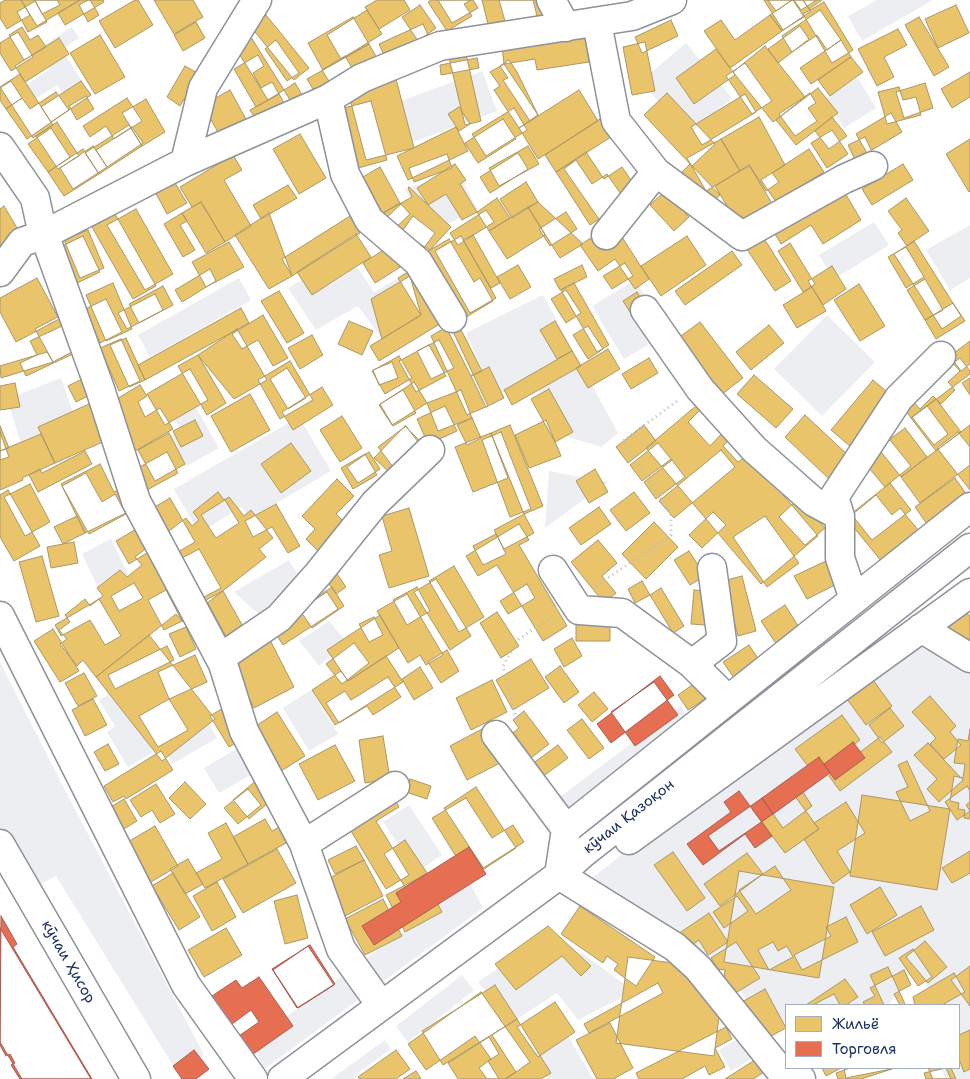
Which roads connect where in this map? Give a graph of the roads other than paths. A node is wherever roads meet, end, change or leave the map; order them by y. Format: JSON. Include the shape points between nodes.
{"nodes":[{"id":1,"x":256,"y":0,"type":"edge"},
{"id":2,"x":550,"y":0,"type":"edge"},
{"id":3,"x":672,"y":0,"type":"edge"},
{"id":4,"x":597,"y":23,"type":"junction"},
{"id":5,"x":566,"y":26,"type":"junction"},
{"id":6,"x":328,"y":99,"type":"junction"},
{"id":7,"x":0,"y":147,"type":"edge"},
{"id":8,"x":185,"y":162,"type":"junction"},
{"id":9,"x":873,"y":166,"type":"dead end"},
{"id":10,"x":656,"y":172,"type":"junction"},
{"id":11,"x":42,"y":235,"type":"junction"},
{"id":12,"x":606,"y":235,"type":"dead end"},
{"id":13,"x":0,"y":272,"type":"edge"},
{"id":14,"x":645,"y":310,"type":"dead end"},
{"id":15,"x":452,"y":318,"type":"dead end"},
{"id":16,"x":941,"y":356,"type":"dead end"},
{"id":17,"x":430,"y":450,"type":"dead end"},
{"id":18,"x":970,"y":507,"type":"edge"},
{"id":19,"x":840,"y":516,"type":"junction"},
{"id":20,"x":970,"y":548,"type":"edge"},
{"id":21,"x":712,"y":568,"type":"dead end"},
{"id":22,"x":553,"y":570,"type":"dead end"},
{"id":23,"x":970,"y":593,"type":"edge"},
{"id":24,"x":854,"y":599,"type":"junction"},
{"id":25,"x":0,"y":616,"type":"edge"},
{"id":26,"x":921,"y":628,"type":"junction"},
{"id":27,"x":220,"y":658,"type":"junction"},
{"id":28,"x":970,"y":658,"type":"edge"},
{"id":29,"x":692,"y":664,"type":"junction"},
{"id":30,"x":728,"y":700,"type":"junction"},
{"id":31,"x":496,"y":735,"type":"dead end"},
{"id":32,"x":395,"y":786,"type":"dead end"},
{"id":33,"x":566,"y":829,"type":"junction"},
{"id":34,"x":0,"y":844,"type":"edge"},
{"id":35,"x":304,"y":844,"type":"junction"},
{"id":36,"x":559,"y":875,"type":"junction"},
{"id":37,"x":381,"y":1005,"type":"junction"},
{"id":38,"x":783,"y":1076,"type":"edge"},
{"id":39,"x":136,"y":1079,"type":"edge"},
{"id":40,"x":253,"y":1079,"type":"edge"},
{"id":41,"x":282,"y":1079,"type":"edge"}],
"edges":[{"from":1,"to":8,"type":"street","via":[[203,88]]},
{"from":2,"to":5,"type":"street"},
{"from":3,"to":4,"type":"street","via":[[632,16]]},
{"from":4,"to":5,"type":"street"},
{"from":4,"to":10,"type":"street","via":[[616,121]]},
{"from":5,"to":6,"type":"street","via":[[440,46],[362,78]]},
{"from":6,"to":8,"type":"street"},
{"from":6,"to":15,"type":"street","via":[[345,174],[369,220],[418,262]]},
{"from":7,"to":11,"type":"street","via":[[35,198]]},
{"from":8,"to":11,"type":"street"},
{"from":9,"to":10,"type":"street","via":[[844,178],[742,236]]},
{"from":10,"to":12,"type":"street"},
{"from":11,"to":13,"type":"street","via":[[22,242]]},
{"from":11,"to":27,"type":"street","via":[[100,389],[136,501]]},
{"from":14,"to":19,"type":"street","via":[[700,388],[754,449],[814,502]]},
{"from":16,"to":19,"type":"street","via":[[899,398],[834,497]]},
{"from":17,"to":27,"type":"street","via":[[375,503],[279,618]]},
{"from":18,"to":24,"type":"street"},
{"from":19,"to":24,"type":"street","via":[[840,558]]},
{"from":20,"to":36,"type":"street","name":"кӯчаи Қазоқон"},
{"from":21,"to":29,"type":"street","via":[[722,641]]},
{"from":22,"to":29,"type":"street","via":[[579,610],[622,613]]},
{"from":23,"to":26,"type":"street"},
{"from":24,"to":30,"type":"street"},
{"from":25,"to":40,"type":"street","via":[[186,985]]},
{"from":26,"to":28,"type":"street"},
{"from":26,"to":36,"type":"street","via":[[619,847]]},
{"from":27,"to":35,"type":"street","via":[[244,731]]},
{"from":29,"to":30,"type":"street"},
{"from":30,"to":33,"type":"street"},
{"from":31,"to":33,"type":"street"},
{"from":32,"to":35,"type":"street"},
{"from":33,"to":36,"type":"street"},
{"from":34,"to":39,"type":"street","name":"кӯчаи Ҳисор"},
{"from":35,"to":37,"type":"street","via":[[341,949]]},
{"from":36,"to":37,"type":"street","name":"кӯчаи Қазоқон"},
{"from":36,"to":38,"type":"street","via":[[675,947],[698,968]]},
{"from":37,"to":41,"type":"street","name":"кӯчаи Қазоқон"}]}
